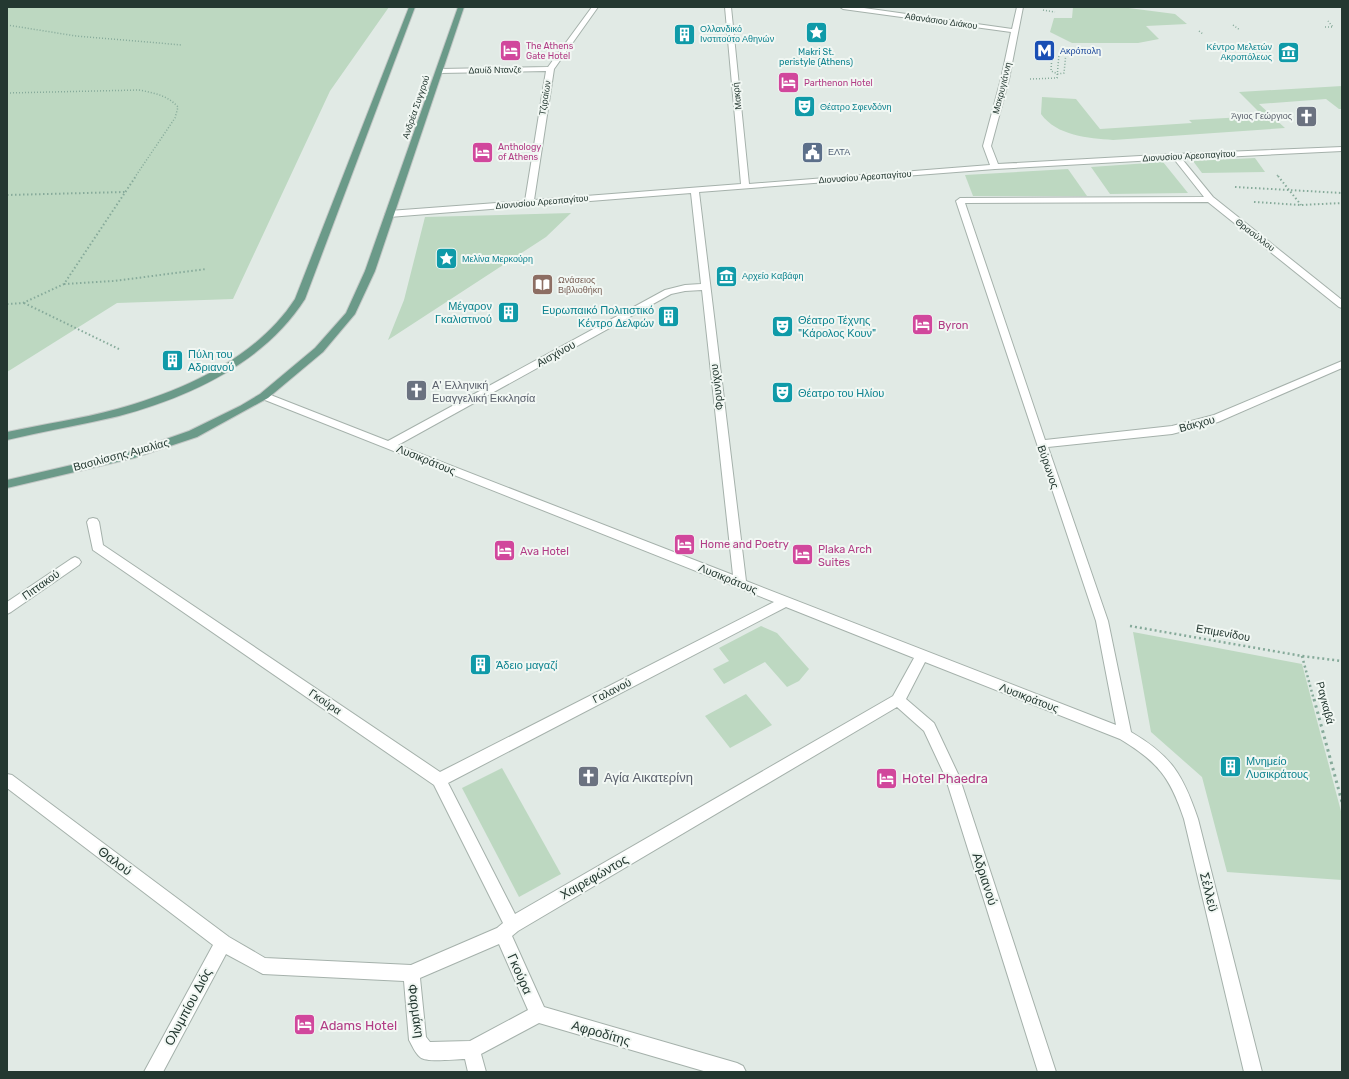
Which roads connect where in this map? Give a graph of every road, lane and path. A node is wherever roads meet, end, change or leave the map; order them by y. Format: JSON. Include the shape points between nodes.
{"nodes":[{"id":1,"x":412,"y":7,"type":"edge"},
{"id":2,"x":461,"y":7,"type":"edge"},
{"id":3,"x":596,"y":7,"type":"edge"},
{"id":4,"x":728,"y":7,"type":"edge"},
{"id":5,"x":843,"y":7,"type":"edge"},
{"id":6,"x":907,"y":7,"type":"edge"},
{"id":7,"x":1020,"y":7,"type":"edge"},
{"id":8,"x":913,"y":18,"type":"junction"},
{"id":9,"x":1328,"y":21,"type":"dead end"},
{"id":10,"x":7,"y":25,"type":"edge"},
{"id":11,"x":1233,"y":25,"type":"dead end"},
{"id":12,"x":1325,"y":27,"type":"dead end"},
{"id":13,"x":1240,"y":30,"type":"dead end"},
{"id":14,"x":1015,"y":31,"type":"junction"},
{"id":15,"x":1199,"y":31,"type":"dead end"},
{"id":16,"x":1203,"y":34,"type":"dead end"},
{"id":17,"x":182,"y":45,"type":"dead end"},
{"id":18,"x":1066,"y":53,"type":"dead end"},
{"id":19,"x":1052,"y":54,"type":"dead end"},
{"id":20,"x":1059,"y":54,"type":"dead end"},
{"id":21,"x":550,"y":69,"type":"junction"},
{"id":22,"x":440,"y":71,"type":"junction"},
{"id":23,"x":1058,"y":74,"type":"junction"},
{"id":24,"x":1005,"y":79,"type":"junction"},
{"id":25,"x":7,"y":92,"type":"edge"},
{"id":26,"x":1342,"y":149,"type":"edge"},
{"id":27,"x":1257,"y":152,"type":"junction"},
{"id":28,"x":1176,"y":156,"type":"junction"},
{"id":29,"x":995,"y":167,"type":"junction"},
{"id":30,"x":745,"y":186,"type":"junction"},
{"id":31,"x":1231,"y":187,"type":"dead end"},
{"id":32,"x":695,"y":190,"type":"junction"},
{"id":33,"x":1289,"y":190,"type":"junction"},
{"id":34,"x":125,"y":192,"type":"junction"},
{"id":35,"x":1342,"y":192,"type":"edge"},
{"id":36,"x":7,"y":195,"type":"edge"},
{"id":37,"x":1210,"y":200,"type":"junction"},
{"id":38,"x":529,"y":203,"type":"junction"},
{"id":39,"x":1342,"y":203,"type":"edge"},
{"id":40,"x":1301,"y":204,"type":"junction"},
{"id":41,"x":389,"y":214,"type":"junction"},
{"id":42,"x":206,"y":269,"type":"dead end"},
{"id":43,"x":64,"y":284,"type":"junction"},
{"id":44,"x":706,"y":287,"type":"junction"},
{"id":45,"x":23,"y":303,"type":"junction"},
{"id":46,"x":7,"y":304,"type":"edge"},
{"id":47,"x":1342,"y":305,"type":"edge"},
{"id":48,"x":121,"y":350,"type":"dead end"},
{"id":49,"x":1342,"y":364,"type":"edge"},
{"id":50,"x":264,"y":396,"type":"junction"},
{"id":51,"x":7,"y":436,"type":"edge"},
{"id":52,"x":1041,"y":444,"type":"junction"},
{"id":53,"x":389,"y":445,"type":"junction"},
{"id":54,"x":7,"y":484,"type":"edge"},
{"id":55,"x":93,"y":522,"type":"dead end"},
{"id":56,"x":75,"y":562,"type":"dead end"},
{"id":57,"x":740,"y":584,"type":"junction"},
{"id":58,"x":785,"y":602,"type":"junction"},
{"id":59,"x":7,"y":609,"type":"edge"},
{"id":60,"x":1102,"y":621,"type":"junction"},
{"id":61,"x":922,"y":656,"type":"junction"},
{"id":62,"x":1302,"y":656,"type":"junction"},
{"id":63,"x":1342,"y":661,"type":"edge"},
{"id":64,"x":898,"y":700,"type":"junction"},
{"id":65,"x":1125,"y":735,"type":"junction"},
{"id":66,"x":7,"y":780,"type":"edge"},
{"id":67,"x":439,"y":780,"type":"junction"},
{"id":68,"x":1342,"y":802,"type":"edge"},
{"id":69,"x":507,"y":929,"type":"junction"},
{"id":70,"x":223,"y":943,"type":"junction"},
{"id":71,"x":411,"y":973,"type":"junction"},
{"id":72,"x":538,"y":1014,"type":"junction"},
{"id":73,"x":471,"y":1050,"type":"junction"},
{"id":74,"x":153,"y":1072,"type":"edge"},
{"id":75,"x":477,"y":1072,"type":"edge"},
{"id":76,"x":737,"y":1072,"type":"edge"},
{"id":77,"x":1047,"y":1072,"type":"edge"},
{"id":78,"x":1253,"y":1072,"type":"edge"}],
"edges":[{"from":1,"to":51,"type":"main road","via":[[298,304],[284,322],[251,351],[211,377],[168,397],[119,412]]},
{"from":2,"to":22,"type":"main road","name":"Ανδρέα Συγγρού"},
{"from":3,"to":21,"type":"street","name":"Τζιραίων"},
{"from":4,"to":30,"type":"street","name":"Μακρή"},
{"from":5,"to":8,"type":"street","name":"Αθανάσιου Διάκου"},
{"from":6,"to":8,"type":"street"},
{"from":7,"to":14,"type":"street","name":"Μακρυγιάννη"},
{"from":8,"to":14,"type":"street","name":"Αθανάσιου Διάκου"},
{"from":9,"to":12,"type":"path","via":[[1333,27]]},
{"from":10,"to":17,"type":"path","via":[[76,36]]},
{"from":11,"to":13,"type":"path"},
{"from":14,"to":24,"type":"street","name":"Μακρυγιάννη"},
{"from":15,"to":16,"type":"path"},
{"from":18,"to":23,"type":"path","via":[[1064,73]]},
{"from":19,"to":23,"type":"path","via":[[1051,71]]},
{"from":20,"to":23,"type":"path"},
{"from":21,"to":22,"type":"street","name":"Δαυίδ Ντανζε"},
{"from":21,"to":38,"type":"street","name":"Τζιραίων"},
{"from":22,"to":41,"type":"main road","name":"Ανδρέα Συγγρού"},
{"from":23,"to":24,"type":"path","via":[[1057,78]]},
{"from":24,"to":29,"type":"street","name":"Μακρυγιάννη","via":[[987,146]]},
{"from":25,"to":34,"type":"path","via":[[139,90],[158,93],[172,99],[178,107],[175,118]]},
{"from":26,"to":27,"type":"street","name":"Διονυσίου Αρεοπαγίτου"},
{"from":27,"to":28,"type":"street","name":"Διονυσίου Αρεοπαγίτου"},
{"from":27,"to":33,"type":"path"},
{"from":28,"to":29,"type":"street","name":"Διονυσίου Αρεοπαγίτου"},
{"from":28,"to":37,"type":"street","name":"Θρασύλλου"},
{"from":29,"to":30,"type":"street","name":"Διονυσίου Αρεοπαγίτου"},
{"from":30,"to":32,"type":"street","name":"Διονυσίου Αρεοπαγίτου"},
{"from":31,"to":33,"type":"path"},
{"from":32,"to":38,"type":"street","name":"Διονυσίου Αρεοπαγίτου"},
{"from":32,"to":44,"type":"street","name":"Φρυνίχου"},
{"from":33,"to":35,"type":"path"},
{"from":33,"to":40,"type":"path"},
{"from":34,"to":36,"type":"path"},
{"from":34,"to":43,"type":"path"},
{"from":37,"to":40,"type":"path"},
{"from":37,"to":47,"type":"street","name":"Θρασύλλου"},
{"from":37,"to":52,"type":"street","name":"Βύρωνος","via":[[960,201]]},
{"from":38,"to":41,"type":"street","name":"Διονυσίου Αρεοπαγίτου"},
{"from":39,"to":40,"type":"path"},
{"from":41,"to":50,"type":"main road","name":"Βασιλίσσης Αμαλίας","via":[[370,271],[350,314],[319,350]]},
{"from":42,"to":43,"type":"path","via":[[114,281]]},
{"from":43,"to":45,"type":"path"},
{"from":44,"to":53,"type":"street","name":"Αισχίνου","via":[[668,292]]},
{"from":44,"to":57,"type":"street","name":"Φρυνίχου"},
{"from":45,"to":46,"type":"path"},
{"from":45,"to":48,"type":"path"},
{"from":49,"to":52,"type":"street","name":"Βάκχου","via":[[1218,418],[1172,430]]},
{"from":50,"to":53,"type":"street","name":"Λυσικράτους"},
{"from":50,"to":54,"type":"main road","name":"Βασιλίσσης Αμαλίας","via":[[220,421],[164,444],[134,454]]},
{"from":52,"to":60,"type":"street","name":"Βύρωνος"},
{"from":53,"to":57,"type":"street","name":"Λυσικράτους"},
{"from":55,"to":67,"type":"street","name":"Γκούρα","via":[[97,547]]},
{"from":56,"to":59,"type":"street","name":"Πιττακού"},
{"from":57,"to":58,"type":"street","name":"Λυσικράτους"},
{"from":58,"to":61,"type":"street","name":"Λυσικράτους"},
{"from":58,"to":67,"type":"street","name":"Γαλανού"},
{"from":60,"to":62,"type":"path","name":"Επιμενίδου"},
{"from":60,"to":65,"type":"street","name":"Βύρωνος"},
{"from":61,"to":64,"type":"street"},
{"from":61,"to":65,"type":"street","name":"Λυσικράτους"},
{"from":62,"to":63,"type":"path","name":"Επιμενίδου"},
{"from":62,"to":68,"type":"path","name":"Ραγκαβά"},
{"from":64,"to":69,"type":"street","name":"Χαιρεφώντος"},
{"from":64,"to":77,"type":"street","name":"Αδριανού","via":[[929,727],[952,776]]},
{"from":65,"to":78,"type":"street","name":"Σέλλεϋ","via":[[1159,758],[1177,783],[1185,800]]},
{"from":66,"to":70,"type":"street","name":"Θαλού"},
{"from":67,"to":69,"type":"street","name":"Γκούρα"},
{"from":69,"to":71,"type":"street","name":"Χαιρεφώντος"},
{"from":69,"to":72,"type":"street","name":"Γκούρα"},
{"from":70,"to":71,"type":"street","name":"Χαιρεφώντος","via":[[263,966],[272,968]]},
{"from":70,"to":74,"type":"street","name":"Ολυμπίου Διός"},
{"from":71,"to":73,"type":"street","name":"Φαρμάκη","via":[[418,1040],[426,1051]]},
{"from":72,"to":73,"type":"street"},
{"from":72,"to":76,"type":"street","name":"Αφροδίτης"},
{"from":73,"to":75,"type":"street"}]}
